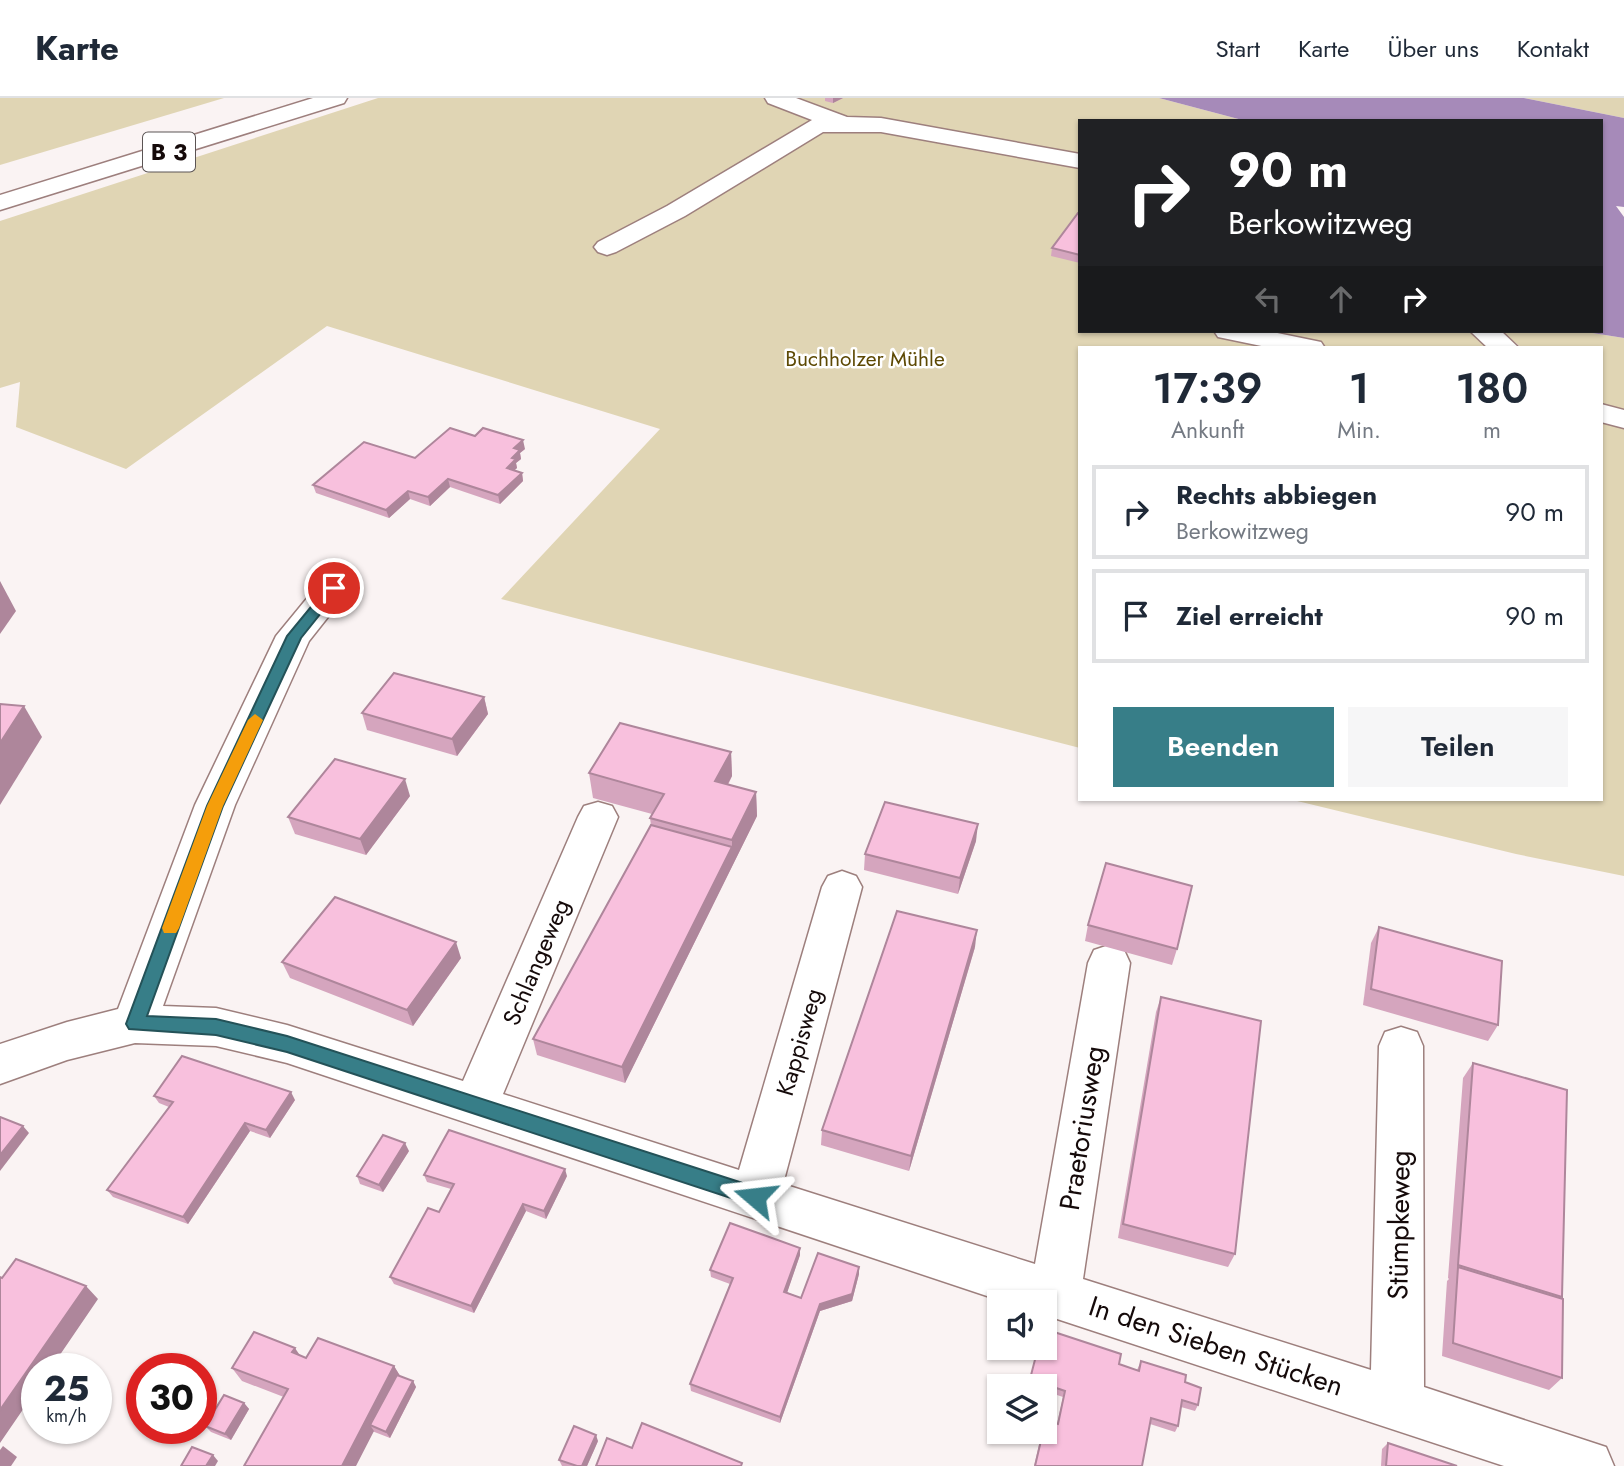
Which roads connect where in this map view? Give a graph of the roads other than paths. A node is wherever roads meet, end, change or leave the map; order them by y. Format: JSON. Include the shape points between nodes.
{"nodes":[{"id":1,"x":279,"y":98,"type":"edge"},
{"id":2,"x":336,"y":98,"type":"edge"},
{"id":3,"x":776,"y":98,"type":"edge"},
{"id":4,"x":842,"y":123,"type":"junction"},
{"id":5,"x":1078,"y":161,"type":"edge"},
{"id":6,"x":0,"y":183,"type":"edge"},
{"id":7,"x":0,"y":203,"type":"edge"},
{"id":8,"x":607,"y":247,"type":"dead end"},
{"id":9,"x":1238,"y":333,"type":"edge"},
{"id":10,"x":1486,"y":333,"type":"edge"},
{"id":11,"x":1301,"y":346,"type":"edge"},
{"id":12,"x":1502,"y":346,"type":"edge"},
{"id":13,"x":1603,"y":414,"type":"edge"},
{"id":14,"x":1624,"y":419,"type":"edge"},
{"id":15,"x":334,"y":588,"type":"dead end"},
{"id":16,"x":598,"y":817,"type":"dead end"},
{"id":17,"x":842,"y":887,"type":"dead end"},
{"id":18,"x":1109,"y":963,"type":"dead end"},
{"id":19,"x":135,"y":1024,"type":"junction"},
{"id":20,"x":1401,"y":1046,"type":"dead end"},
{"id":21,"x":0,"y":1064,"type":"edge"},
{"id":22,"x":475,"y":1106,"type":"junction"},
{"id":23,"x":755,"y":1197,"type":"junction"},
{"id":24,"x":1043,"y":1290,"type":"edge"},
{"id":25,"x":1056,"y":1290,"type":"edge"},
{"id":26,"x":1057,"y":1295,"type":"edge"},
{"id":27,"x":1397,"y":1404,"type":"junction"},
{"id":28,"x":1587,"y":1466,"type":"edge"}],
"edges":[{"from":1,"to":6,"type":"main road","number":"B 3"},
{"from":2,"to":7,"type":"main road","number":"B 3"},
{"from":3,"to":4,"type":"main road"},
{"from":4,"to":5,"type":"main road","via":[[881,125]]},
{"from":4,"to":8,"type":"main road","via":[[818,125]]},
{"from":9,"to":11,"type":"main road"},
{"from":10,"to":12,"type":"main road"},
{"from":13,"to":14,"type":"main road"},
{"from":15,"to":19,"type":"main road","via":[[295,636],[215,806]]},
{"from":16,"to":22,"type":"main road","name":"Schlangeweg"},
{"from":17,"to":23,"type":"main road","name":"Kappisweg"},
{"from":18,"to":25,"type":"main road","name":"Praetoriusweg"},
{"from":19,"to":21,"type":"main road","name":"In den Sieben Stücken"},
{"from":19,"to":22,"type":"main road","name":"In den Sieben Stücken","via":[[216,1027],[287,1044]]},
{"from":20,"to":27,"type":"main road","name":"Stümpkeweg"},
{"from":22,"to":23,"type":"main road","name":"In den Sieben Stücken"},
{"from":23,"to":24,"type":"main road","name":"In den Sieben Stücken"},
{"from":26,"to":27,"type":"main road","name":"In den Sieben Stücken"},
{"from":27,"to":28,"type":"main road","name":"In den Sieben Stücken"}]}
